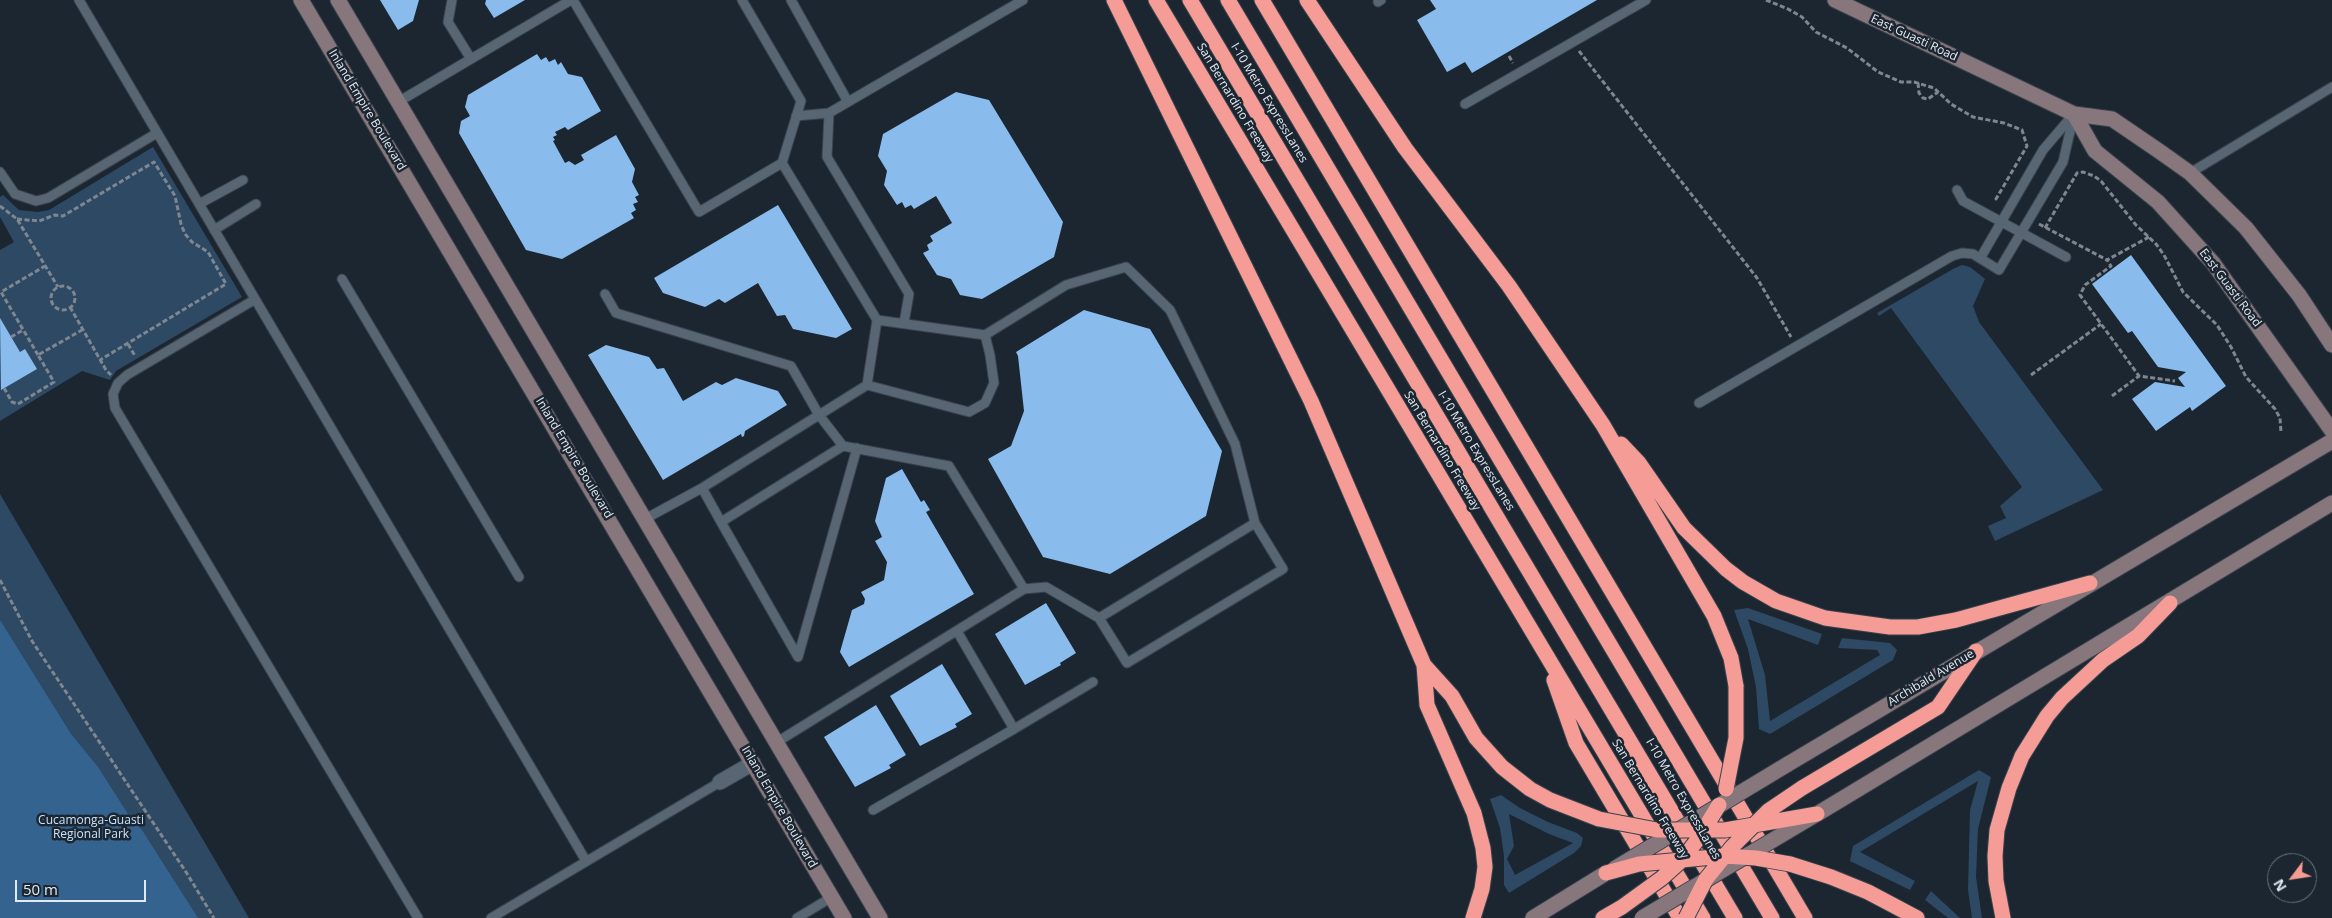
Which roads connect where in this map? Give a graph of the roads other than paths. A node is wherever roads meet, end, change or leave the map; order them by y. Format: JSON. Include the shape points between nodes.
{"nodes":[{"id":1,"x":79,"y":0,"type":"edge"},
{"id":2,"x":301,"y":0,"type":"edge"},
{"id":3,"x":338,"y":0,"type":"edge"},
{"id":4,"x":452,"y":0,"type":"edge"},
{"id":5,"x":572,"y":0,"type":"edge"},
{"id":6,"x":742,"y":0,"type":"edge"},
{"id":7,"x":791,"y":0,"type":"edge"},
{"id":8,"x":1023,"y":0,"type":"edge"},
{"id":9,"x":1114,"y":0,"type":"edge"},
{"id":10,"x":1156,"y":0,"type":"edge"},
{"id":11,"x":1190,"y":0,"type":"edge"},
{"id":12,"x":1228,"y":0,"type":"edge"},
{"id":13,"x":1262,"y":0,"type":"edge"},
{"id":14,"x":1307,"y":0,"type":"edge"},
{"id":15,"x":1646,"y":0,"type":"edge"},
{"id":16,"x":1835,"y":0,"type":"edge"},
{"id":17,"x":471,"y":59,"type":"junction"},
{"id":18,"x":2332,"y":87,"type":"edge"},
{"id":19,"x":398,"y":102,"type":"junction"},
{"id":20,"x":848,"y":102,"type":"junction"},
{"id":21,"x":1465,"y":104,"type":"dead end"},
{"id":22,"x":829,"y":113,"type":"junction"},
{"id":23,"x":2074,"y":114,"type":"junction"},
{"id":24,"x":796,"y":116,"type":"junction"},
{"id":25,"x":158,"y":133,"type":"junction"},
{"id":26,"x":782,"y":163,"type":"junction"},
{"id":27,"x":0,"y":172,"type":"edge"},
{"id":28,"x":2190,"y":173,"type":"junction"},
{"id":29,"x":243,"y":180,"type":"dead end"},
{"id":30,"x":1957,"y":190,"type":"dead end"},
{"id":31,"x":199,"y":204,"type":"junction"},
{"id":32,"x":256,"y":204,"type":"dead end"},
{"id":33,"x":2002,"y":221,"type":"junction"},
{"id":34,"x":214,"y":230,"type":"junction"},
{"id":35,"x":2021,"y":232,"type":"junction"},
{"id":36,"x":2066,"y":257,"type":"dead end"},
{"id":37,"x":1981,"y":258,"type":"junction"},
{"id":38,"x":342,"y":279,"type":"dead end"},
{"id":39,"x":605,"y":294,"type":"dead end"},
{"id":40,"x":254,"y":300,"type":"junction"},
{"id":41,"x":876,"y":320,"type":"junction"},
{"id":42,"x":904,"y":323,"type":"junction"},
{"id":43,"x":985,"y":335,"type":"junction"},
{"id":44,"x":2332,"y":345,"type":"edge"},
{"id":45,"x":867,"y":385,"type":"junction"},
{"id":46,"x":1699,"y":402,"type":"dead end"},
{"id":47,"x":819,"y":415,"type":"junction"},
{"id":48,"x":1603,"y":425,"type":"junction"},
{"id":49,"x":2332,"y":431,"type":"edge"},
{"id":50,"x":2332,"y":441,"type":"edge"},
{"id":51,"x":843,"y":446,"type":"junction"},
{"id":52,"x":857,"y":448,"type":"junction"},
{"id":53,"x":702,"y":488,"type":"junction"},
{"id":54,"x":2332,"y":503,"type":"edge"},
{"id":55,"x":645,"y":518,"type":"junction"},
{"id":56,"x":721,"y":522,"type":"junction"},
{"id":57,"x":1255,"y":523,"type":"junction"},
{"id":58,"x":519,"y":576,"type":"dead end"},
{"id":59,"x":2090,"y":583,"type":"junction"},
{"id":60,"x":1024,"y":589,"type":"junction"},
{"id":61,"x":2170,"y":603,"type":"junction"},
{"id":62,"x":1099,"y":618,"type":"junction"},
{"id":63,"x":957,"y":632,"type":"junction"},
{"id":64,"x":1543,"y":650,"type":"junction"},
{"id":65,"x":1976,"y":651,"type":"junction"},
{"id":66,"x":1424,"y":665,"type":"junction"},
{"id":67,"x":1093,"y":682,"type":"dead end"},
{"id":68,"x":1014,"y":729,"type":"junction"},
{"id":69,"x":777,"y":742,"type":"junction"},
{"id":70,"x":753,"y":763,"type":"junction"},
{"id":71,"x":720,"y":782,"type":"joint"},
{"id":72,"x":1719,"y":805,"type":"junction"},
{"id":73,"x":873,"y":810,"type":"dead end"},
{"id":74,"x":1817,"y":814,"type":"junction"},
{"id":75,"x":1751,"y":827,"type":"junction"},
{"id":76,"x":1677,"y":830,"type":"junction"},
{"id":77,"x":1703,"y":831,"type":"junction"},
{"id":78,"x":1724,"y":856,"type":"junction"},
{"id":79,"x":1744,"y":857,"type":"junction"},
{"id":80,"x":586,"y":860,"type":"junction"},
{"id":81,"x":1682,"y":860,"type":"junction"},
{"id":82,"x":1606,"y":874,"type":"junction"},
{"id":83,"x":1706,"y":879,"type":"junction"},
{"id":84,"x":832,"y":897,"type":"junction"},
{"id":85,"x":1915,"y":917,"type":"edge"},
{"id":86,"x":418,"y":918,"type":"edge"},
{"id":87,"x":491,"y":918,"type":"edge"},
{"id":88,"x":796,"y":918,"type":"edge"},
{"id":89,"x":844,"y":918,"type":"edge"},
{"id":90,"x":880,"y":918,"type":"edge"},
{"id":91,"x":1473,"y":918,"type":"edge"},
{"id":92,"x":1533,"y":918,"type":"edge"},
{"id":93,"x":1603,"y":918,"type":"edge"},
{"id":94,"x":1642,"y":918,"type":"edge"},
{"id":95,"x":1680,"y":918,"type":"edge"},
{"id":96,"x":1686,"y":918,"type":"edge"},
{"id":97,"x":1703,"y":918,"type":"edge"},
{"id":98,"x":1735,"y":918,"type":"edge"},
{"id":99,"x":1772,"y":918,"type":"edge"},
{"id":100,"x":1805,"y":918,"type":"edge"},
{"id":101,"x":2003,"y":918,"type":"edge"}],
"edges":[{"from":1,"to":25,"type":"lane"},
{"from":2,"to":70,"type":"main road","name":"Inland Empire Boulevard"},
{"from":3,"to":19,"type":"main road"},
{"from":4,"to":17,"type":"lane","via":[[448,22]]},
{"from":5,"to":17,"type":"lane"},
{"from":5,"to":26,"type":"lane","via":[[699,212]]},
{"from":6,"to":24,"type":"lane","via":[[801,101]]},
{"from":7,"to":20,"type":"lane"},
{"from":8,"to":20,"type":"lane"},
{"from":9,"to":66,"type":"highway","via":[[1304,384]]},
{"from":10,"to":64,"type":"highway","name":"San Bernardino Freeway"},
{"from":11,"to":98,"type":"highway","name":"I-10 Metro ExpressLanes"},
{"from":12,"to":99,"type":"highway","name":"I-10 Metro ExpressLanes"},
{"from":13,"to":100,"type":"highway"},
{"from":14,"to":48,"type":"highway","via":[[1405,148],[1510,286]]},
{"from":15,"to":21,"type":"lane"},
{"from":16,"to":23,"type":"main road","name":"East Guasti Road"},
{"from":17,"to":19,"type":"lane"},
{"from":18,"to":28,"type":"lane"},
{"from":19,"to":55,"type":"main road"},
{"from":20,"to":22,"type":"lane"},
{"from":22,"to":24,"type":"lane"},
{"from":22,"to":42,"type":"lane","via":[[827,157],[909,294]]},
{"from":23,"to":28,"type":"main road","name":"East Guasti Road","via":[[2112,118]]},
{"from":23,"to":33,"type":"lane","via":[[2043,150]]},
{"from":23,"to":35,"type":"lane","via":[[2063,162]]},
{"from":23,"to":49,"type":"main road","name":"East Guasti Road","via":[[2095,151],[2158,202],[2213,263]]},
{"from":24,"to":26,"type":"lane"},
{"from":25,"to":27,"type":"lane","via":[[48,198],[36,201],[15,194]]},
{"from":25,"to":31,"type":"lane"},
{"from":26,"to":41,"type":"lane"},
{"from":28,"to":44,"type":"main road","name":"East Guasti Road","via":[[2246,228],[2299,295]]},
{"from":29,"to":31,"type":"lane"},
{"from":30,"to":33,"type":"lane","via":[[1963,201]]},
{"from":31,"to":34,"type":"lane"},
{"from":32,"to":34,"type":"lane"},
{"from":33,"to":35,"type":"lane"},
{"from":33,"to":37,"type":"lane"},
{"from":34,"to":40,"type":"lane"},
{"from":35,"to":36,"type":"lane"},
{"from":35,"to":37,"type":"lane","via":[[1999,270]]},
{"from":37,"to":46,"type":"lane","via":[[1962,253],[1952,256]]},
{"from":38,"to":58,"type":"lane"},
{"from":39,"to":47,"type":"lane","via":[[616,313],[791,366]]},
{"from":40,"to":80,"type":"lane"},
{"from":40,"to":86,"type":"lane","via":[[119,382],[113,394],[115,408]]},
{"from":41,"to":42,"type":"lane"},
{"from":41,"to":45,"type":"lane"},
{"from":42,"to":43,"type":"lane"},
{"from":43,"to":45,"type":"lane","via":[[994,383],[985,403],[969,412]]},
{"from":43,"to":57,"type":"lane","via":[[1066,285],[1126,267],[1170,310],[1235,444]]},
{"from":45,"to":47,"type":"lane"},
{"from":47,"to":51,"type":"lane"},
{"from":47,"to":53,"type":"lane"},
{"from":48,"to":59,"type":"highway","via":[[1638,463],[1684,528],[1726,569],[1758,591],[1800,610],[1846,622],[1918,627],[1956,620]]},
{"from":48,"to":72,"type":"highway","bridge":true,"via":[[1714,616],[1731,658],[1736,686],[1736,738],[1726,789]]},
{"from":50,"to":59,"type":"main road","name":"Archibald Avenue"},
{"from":51,"to":52,"type":"lane"},
{"from":51,"to":56,"type":"lane"},
{"from":52,"to":56,"type":"lane","via":[[798,657]]},
{"from":52,"to":60,"type":"lane","via":[[949,466]]},
{"from":53,"to":55,"type":"lane"},
{"from":53,"to":56,"type":"lane"},
{"from":54,"to":61,"type":"main road"},
{"from":55,"to":69,"type":"main road"},
{"from":57,"to":62,"type":"lane"},
{"from":57,"to":62,"type":"lane","via":[[1282,569],[1225,604],[1127,663]]},
{"from":59,"to":65,"type":"main road","name":"Archibald Avenue"},
{"from":60,"to":62,"type":"lane","via":[[1046,586]]},
{"from":60,"to":63,"type":"lane"},
{"from":61,"to":74,"type":"main road"},
{"from":61,"to":101,"type":"highway","via":[[2138,636],[2103,660],[2062,698],[2022,756],[1997,830],[1996,881]]},
{"from":63,"to":68,"type":"lane"},
{"from":63,"to":69,"type":"lane"},
{"from":64,"to":95,"type":"highway","via":[[1576,743]]},
{"from":64,"to":97,"type":"highway","name":"San Bernardino Freeway"},
{"from":65,"to":72,"type":"main road","name":"Archibald Avenue","bridge":true},
{"from":65,"to":75,"type":"highway","bridge":true,"via":[[1938,707],[1802,788]]},
{"from":66,"to":76,"type":"highway","bridge":true,"via":[[1452,696],[1476,738],[1502,767],[1530,789],[1599,819],[1641,828]]},
{"from":66,"to":91,"type":"highway","via":[[1427,705],[1474,814],[1483,848],[1482,889]]},
{"from":67,"to":68,"type":"lane"},
{"from":68,"to":73,"type":"lane"},
{"from":69,"to":90,"type":"main road"},
{"from":70,"to":71,"type":"street"},
{"from":70,"to":84,"type":"main road","name":"Inland Empire Boulevard"},
{"from":71,"to":80,"type":"lane"},
{"from":72,"to":76,"type":"main road","name":"Archibald Avenue","bridge":true},
{"from":72,"to":77,"type":"highway","bridge":true},
{"from":74,"to":75,"type":"highway","bridge":true},
{"from":74,"to":79,"type":"main road","bridge":true},
{"from":75,"to":77,"type":"highway","bridge":true},
{"from":75,"to":78,"type":"highway","bridge":true},
{"from":76,"to":77,"type":"highway","bridge":true},
{"from":76,"to":82,"type":"main road","name":"Archibald Avenue","bridge":true},
{"from":77,"to":81,"type":"highway","bridge":true},
{"from":78,"to":79,"type":"highway","bridge":true},
{"from":78,"to":81,"type":"highway","bridge":true},
{"from":78,"to":83,"type":"highway","bridge":true},
{"from":79,"to":83,"type":"main road","bridge":true},
{"from":79,"to":85,"type":"highway","bridge":true,"via":[[1790,864],[1831,877]]},
{"from":80,"to":87,"type":"lane"},
{"from":81,"to":82,"type":"highway","bridge":true,"via":[[1639,864]]},
{"from":81,"to":93,"type":"highway","bridge":true,"via":[[1642,893]]},
{"from":82,"to":92,"type":"main road","name":"Archibald Avenue"},
{"from":83,"to":94,"type":"main road","bridge":true},
{"from":83,"to":96,"type":"highway","bridge":true},
{"from":84,"to":88,"type":"lane"},
{"from":84,"to":89,"type":"main road","name":"Inland Empire Boulevard"}]}
